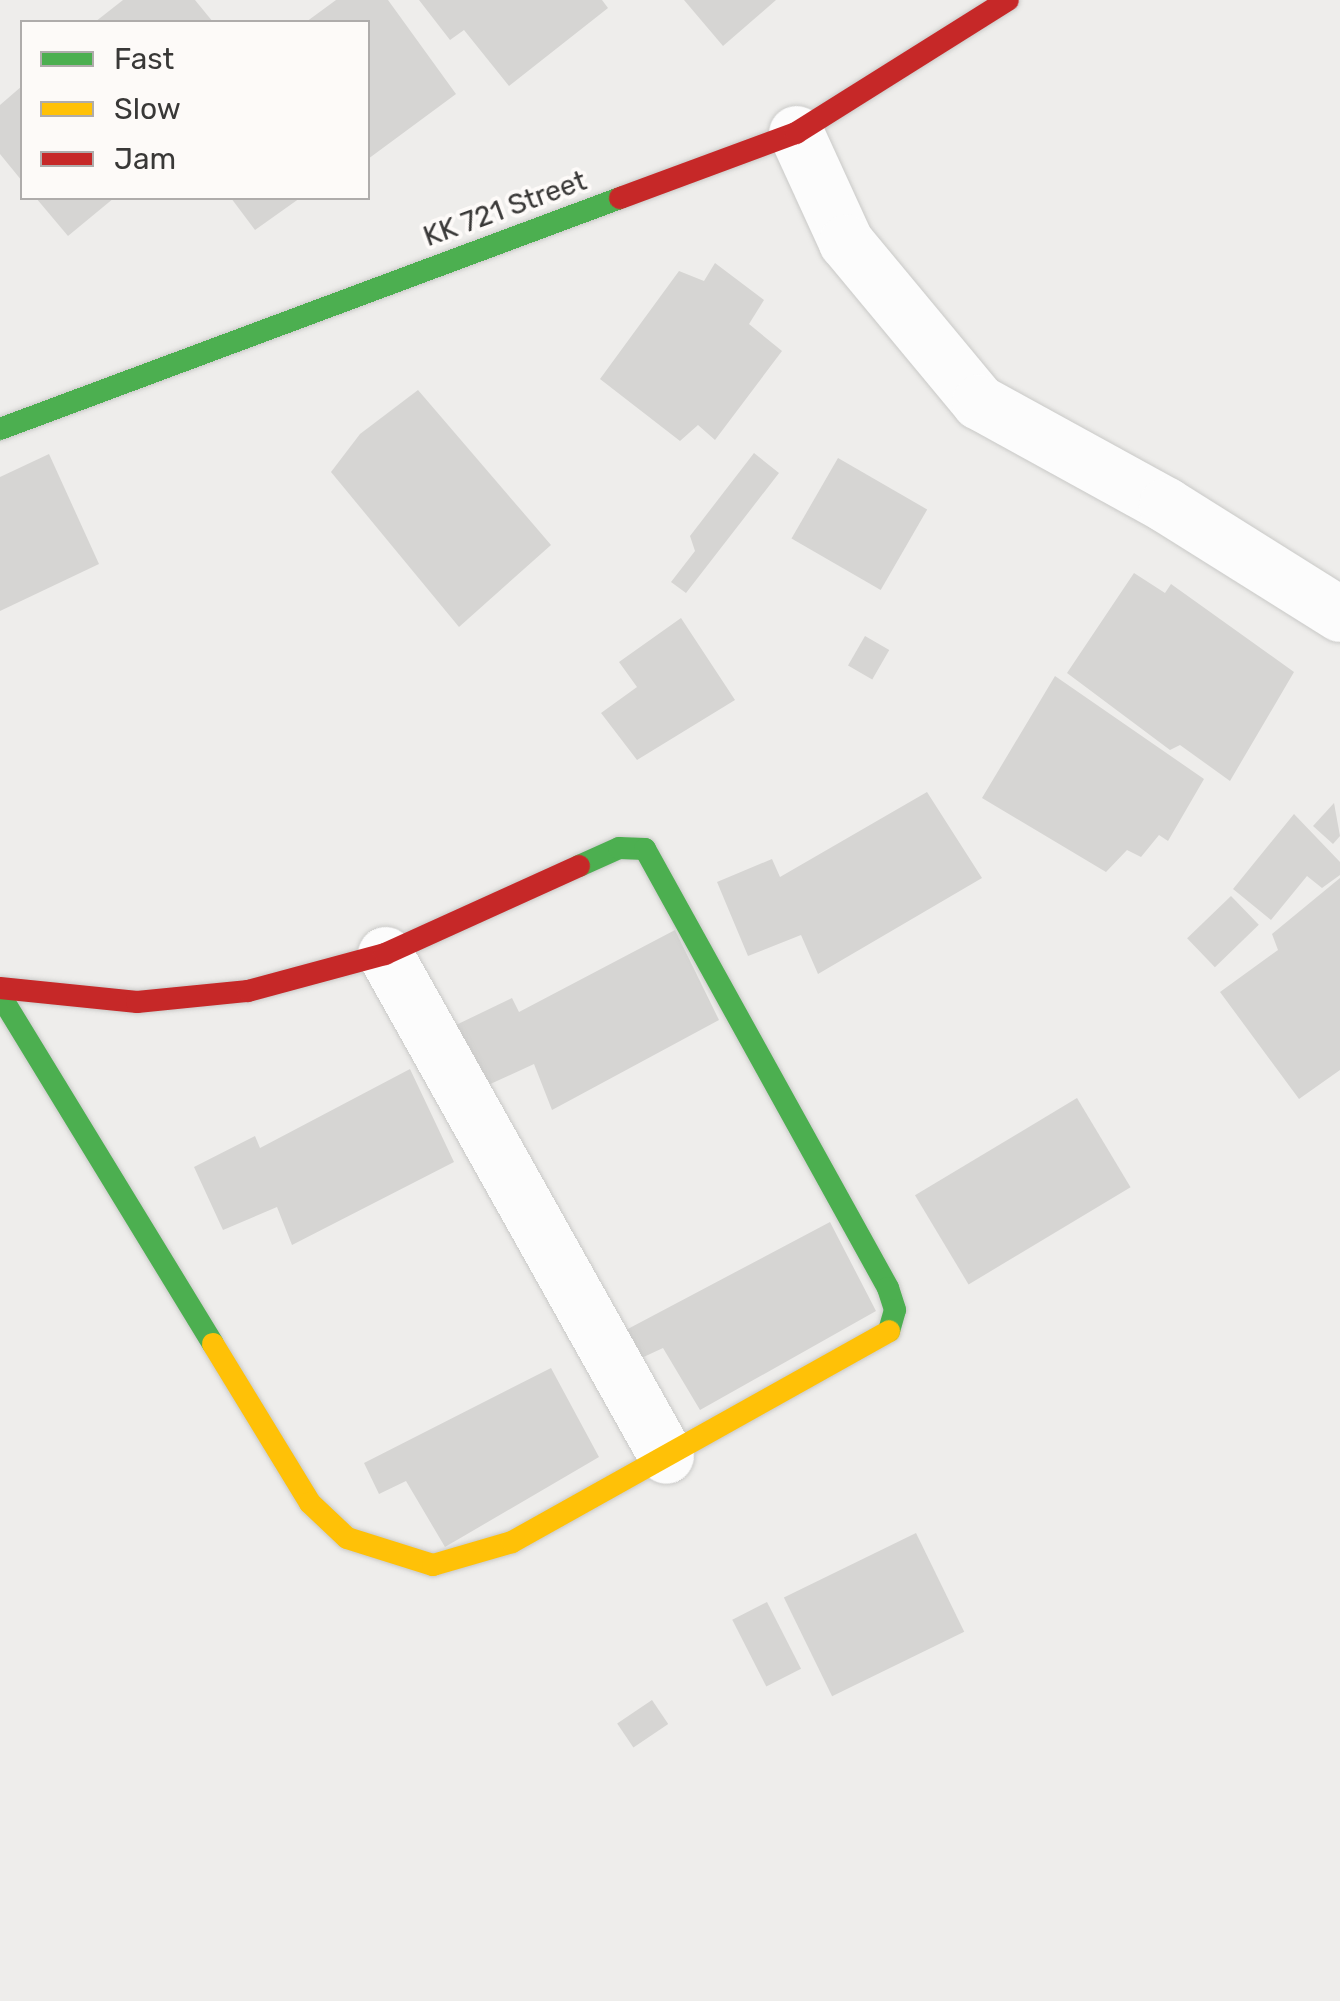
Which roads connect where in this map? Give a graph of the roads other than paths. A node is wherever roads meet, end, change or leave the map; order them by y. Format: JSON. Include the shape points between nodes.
{"nodes":[{"id":1,"x":1008,"y":0,"type":"edge"},
{"id":2,"x":796,"y":132,"type":"junction"},
{"id":3,"x":0,"y":429,"type":"edge"},
{"id":4,"x":1340,"y":614,"type":"edge"},
{"id":5,"x":386,"y":954,"type":"junction"},
{"id":6,"x":0,"y":992,"type":"edge"},
{"id":7,"x":666,"y":1456,"type":"junction"}],
"edges":[{"from":1,"to":2,"type":"street","name":"KK 721 Street"},
{"from":2,"to":3,"type":"street","name":"KK 721 Street"},
{"from":2,"to":4,"type":"street","via":[[846,242],[979,402],[1166,505]]},
{"from":5,"to":6,"type":"street","via":[[248,991],[137,1002]]},
{"from":5,"to":7,"type":"street"},
{"from":5,"to":7,"type":"street","via":[[618,848],[645,849],[664,870],[896,1310],[891,1330],[864,1350]]},
{"from":6,"to":7,"type":"street","via":[[310,1503],[347,1538],[432,1565],[512,1542]]}]}
